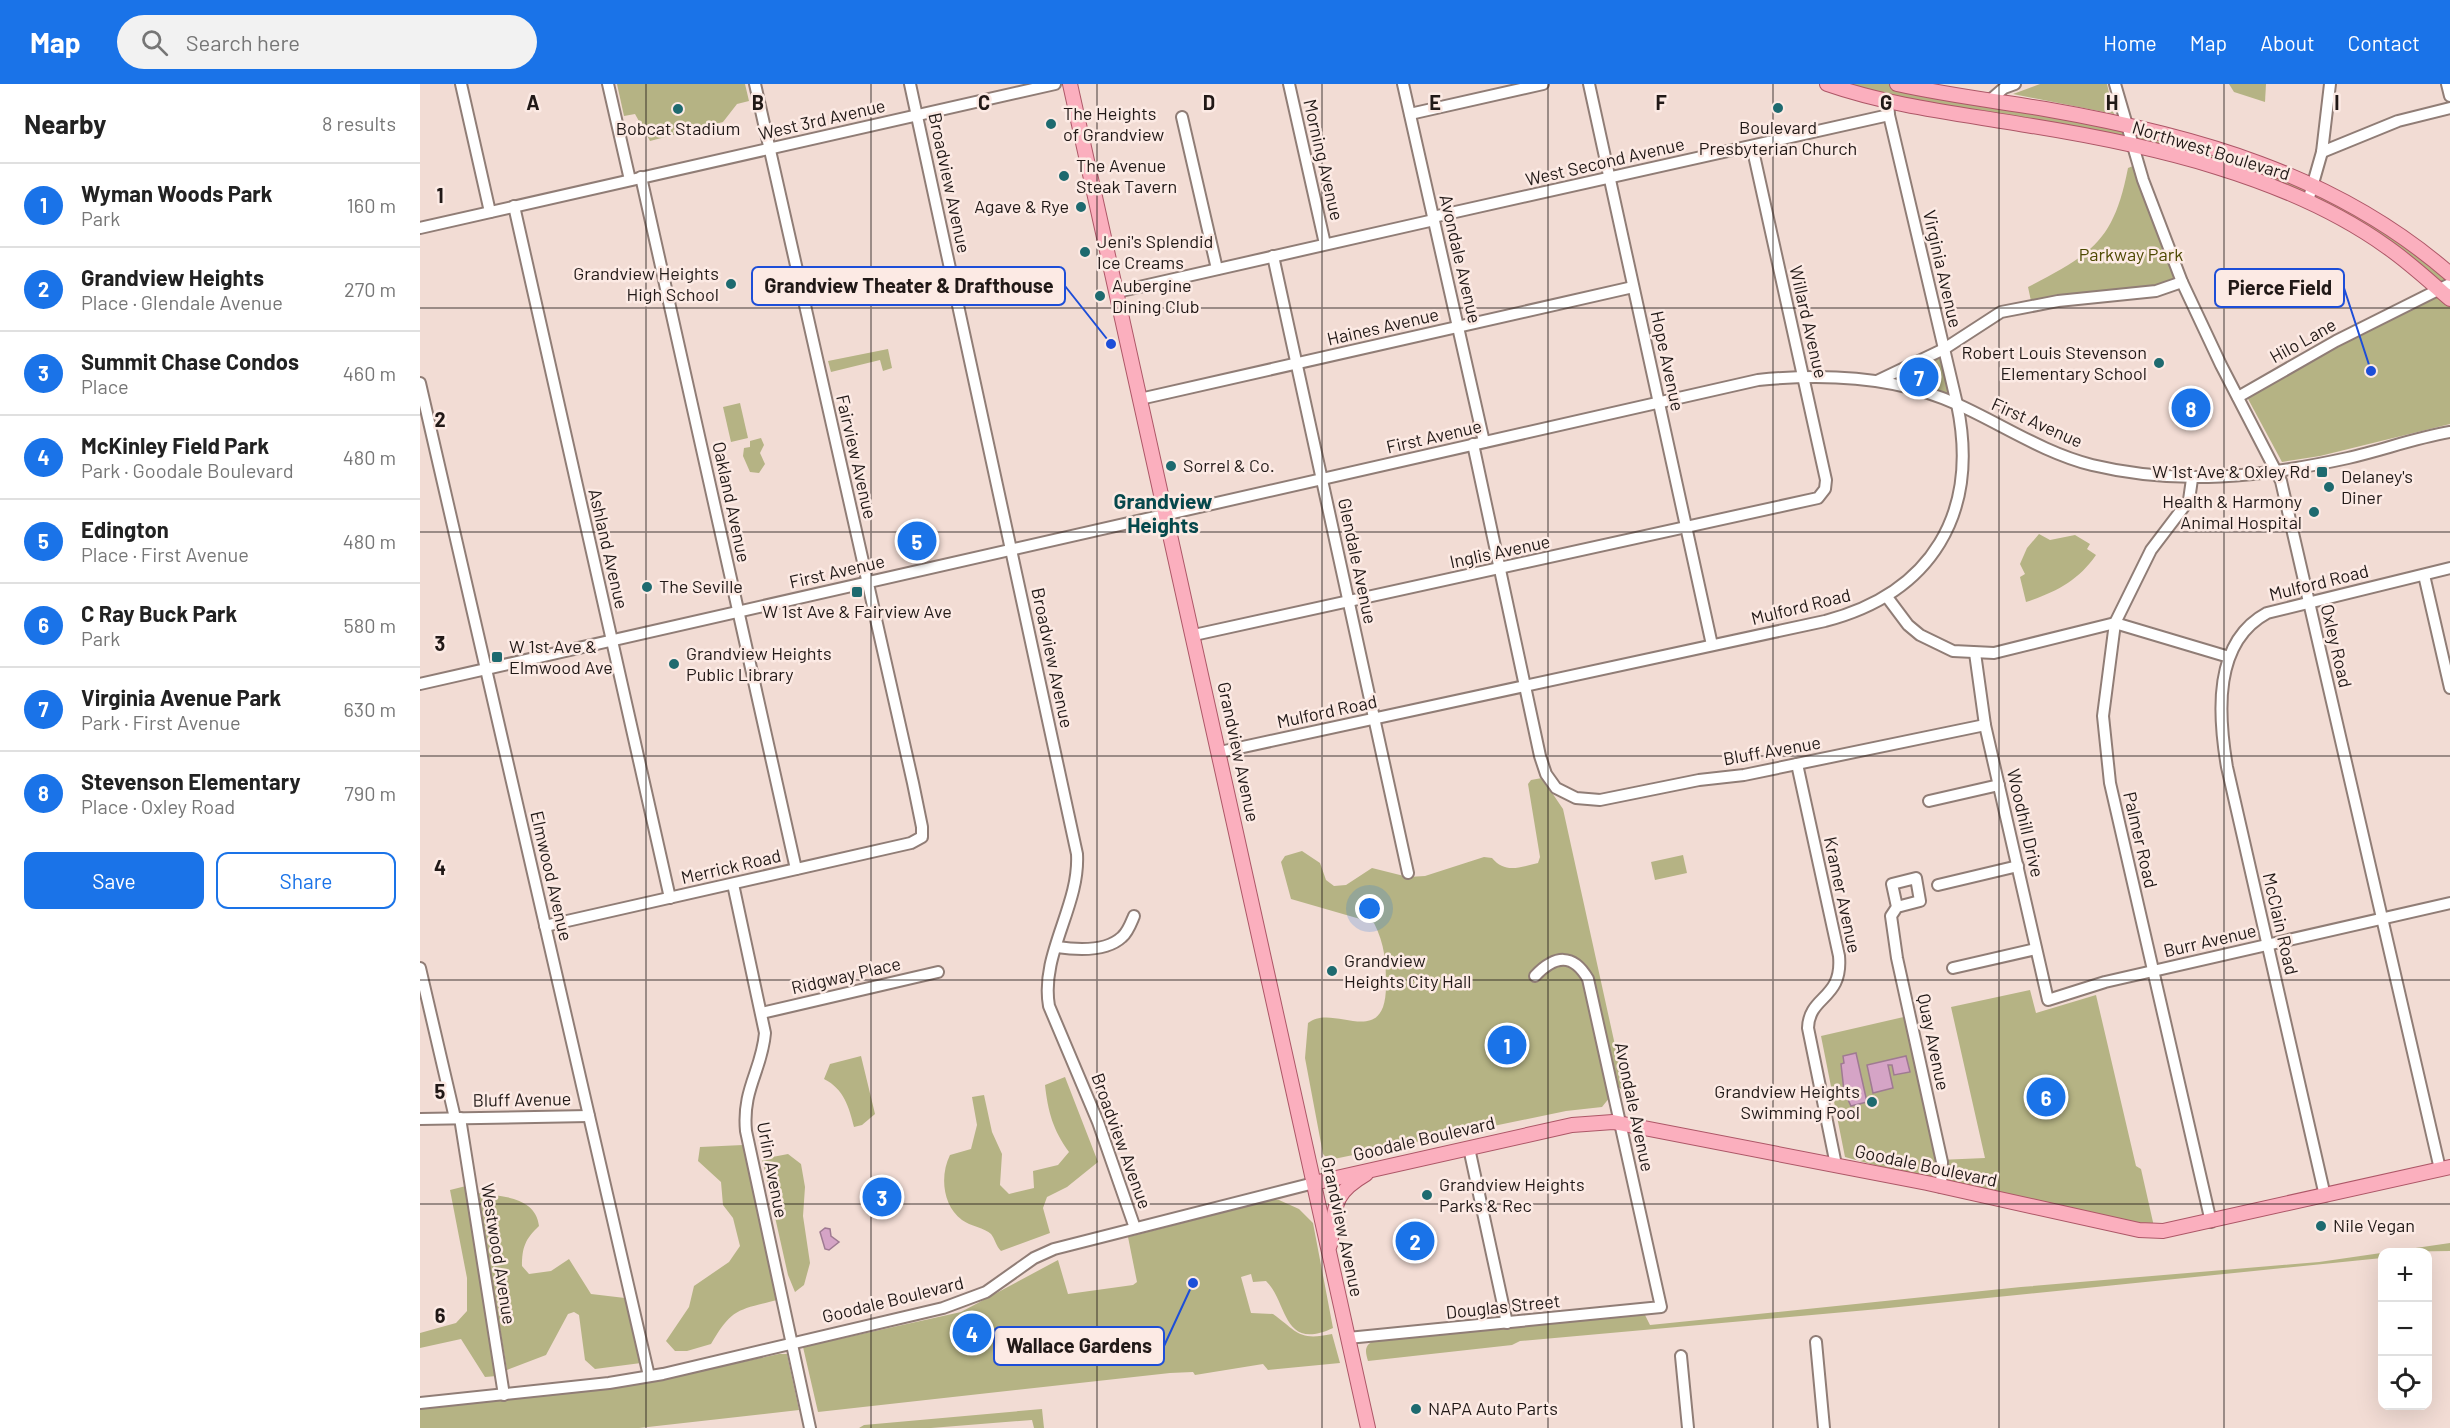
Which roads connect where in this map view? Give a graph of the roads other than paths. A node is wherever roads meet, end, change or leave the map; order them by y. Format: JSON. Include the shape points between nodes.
{"nodes":[{"id":1,"x":461,"y":84,"type":"edge"},
{"id":2,"x":608,"y":84,"type":"edge"},
{"id":3,"x":755,"y":84,"type":"edge"},
{"id":4,"x":910,"y":84,"type":"edge"},
{"id":5,"x":1055,"y":84,"type":"edge"},
{"id":6,"x":1071,"y":84,"type":"edge"},
{"id":7,"x":1289,"y":84,"type":"edge"},
{"id":8,"x":1403,"y":84,"type":"edge"},
{"id":9,"x":1543,"y":84,"type":"edge"},
{"id":10,"x":1589,"y":84,"type":"edge"},
{"id":11,"x":1827,"y":84,"type":"edge"},
{"id":12,"x":1897,"y":84,"type":"edge"},
{"id":13,"x":2115,"y":84,"type":"edge"},
{"id":14,"x":2330,"y":84,"type":"edge"},
{"id":15,"x":2447,"y":84,"type":"edge"},
{"id":16,"x":2007,"y":85,"type":"edge"},
{"id":17,"x":2450,"y":96,"type":"edge"},
{"id":18,"x":1989,"y":101,"type":"junction"},
{"id":19,"x":1889,"y":108,"type":"junction"},
{"id":20,"x":2450,"y":108,"type":"edge"},
{"id":21,"x":1410,"y":114,"type":"junction"},
{"id":22,"x":917,"y":115,"type":"junction"},
{"id":23,"x":1182,"y":117,"type":"dead end"},
{"id":24,"x":2128,"y":126,"type":"junction"},
{"id":25,"x":1752,"y":146,"type":"junction"},
{"id":26,"x":2134,"y":146,"type":"junction"},
{"id":27,"x":769,"y":148,"type":"junction"},
{"id":28,"x":2322,"y":152,"type":"junction"},
{"id":29,"x":1610,"y":178,"type":"junction"},
{"id":30,"x":635,"y":179,"type":"junction"},
{"id":31,"x":2314,"y":184,"type":"junction"},
{"id":32,"x":2308,"y":201,"type":"junction"},
{"id":33,"x":514,"y":206,"type":"junction"},
{"id":34,"x":490,"y":212,"type":"junction"},
{"id":35,"x":1433,"y":219,"type":"junction"},
{"id":36,"x":420,"y":228,"type":"edge"},
{"id":37,"x":1325,"y":244,"type":"junction"},
{"id":38,"x":1274,"y":256,"type":"junction"},
{"id":39,"x":1217,"y":269,"type":"junction"},
{"id":40,"x":2450,"y":274,"type":"edge"},
{"id":41,"x":2182,"y":282,"type":"junction"},
{"id":42,"x":1633,"y":287,"type":"junction"},
{"id":43,"x":2446,"y":291,"type":"edge"},
{"id":44,"x":1117,"y":292,"type":"junction"},
{"id":45,"x":1458,"y":327,"type":"junction"},
{"id":46,"x":1944,"y":349,"type":"junction"},
{"id":47,"x":1297,"y":363,"type":"junction"},
{"id":48,"x":1803,"y":376,"type":"junction"},
{"id":49,"x":1877,"y":381,"type":"junction"},
{"id":50,"x":420,"y":383,"type":"edge"},
{"id":51,"x":2238,"y":397,"type":"junction"},
{"id":52,"x":1140,"y":399,"type":"junction"},
{"id":53,"x":1659,"y":402,"type":"junction"},
{"id":54,"x":1957,"y":404,"type":"junction"},
{"id":55,"x":2450,"y":432,"type":"edge"},
{"id":56,"x":1478,"y":443,"type":"junction"},
{"id":57,"x":2278,"y":472,"type":"junction"},
{"id":58,"x":1323,"y":479,"type":"junction"},
{"id":59,"x":2192,"y":479,"type":"junction"},
{"id":60,"x":1812,"y":501,"type":"joint"},
{"id":61,"x":1166,"y":515,"type":"junction"},
{"id":62,"x":1687,"y":528,"type":"junction"},
{"id":63,"x":1012,"y":550,"type":"junction"},
{"id":64,"x":1500,"y":568,"type":"junction"},
{"id":65,"x":2450,"y":568,"type":"edge"},
{"id":66,"x":2424,"y":575,"type":"junction"},
{"id":67,"x":867,"y":583,"type":"junction"},
{"id":68,"x":1887,"y":597,"type":"junction"},
{"id":69,"x":1349,"y":601,"type":"junction"},
{"id":70,"x":2309,"y":601,"type":"junction"},
{"id":71,"x":739,"y":612,"type":"junction"},
{"id":72,"x":2115,"y":623,"type":"junction"},
{"id":73,"x":1194,"y":635,"type":"junction"},
{"id":74,"x":611,"y":641,"type":"junction"},
{"id":75,"x":1712,"y":645,"type":"junction"},
{"id":76,"x":1975,"y":653,"type":"junction"},
{"id":77,"x":2229,"y":657,"type":"junction"},
{"id":78,"x":486,"y":669,"type":"junction"},
{"id":79,"x":420,"y":684,"type":"edge"},
{"id":80,"x":1525,"y":686,"type":"junction"},
{"id":81,"x":2450,"y":688,"type":"edge"},
{"id":82,"x":1375,"y":718,"type":"junction"},
{"id":83,"x":1985,"y":725,"type":"junction"},
{"id":84,"x":1220,"y":752,"type":"junction"},
{"id":85,"x":1797,"y":764,"type":"junction"},
{"id":86,"x":1999,"y":785,"type":"junction"},
{"id":87,"x":1564,"y":794,"type":"joint"},
{"id":88,"x":1929,"y":801,"type":"dead end"},
{"id":89,"x":922,"y":837,"type":"joint"},
{"id":90,"x":2018,"y":866,"type":"junction"},
{"id":91,"x":796,"y":869,"type":"junction"},
{"id":92,"x":1408,"y":873,"type":"dead end"},
{"id":93,"x":733,"y":884,"type":"junction"},
{"id":94,"x":1938,"y":885,"type":"dead end"},
{"id":95,"x":670,"y":898,"type":"junction"},
{"id":96,"x":2450,"y":903,"type":"edge"},
{"id":97,"x":1897,"y":907,"type":"dead end"},
{"id":98,"x":1134,"y":916,"type":"dead end"},
{"id":99,"x":2382,"y":918,"type":"junction"},
{"id":100,"x":545,"y":926,"type":"junction"},
{"id":101,"x":2268,"y":945,"type":"junction"},
{"id":102,"x":1057,"y":947,"type":"junction"},
{"id":103,"x":2036,"y":949,"type":"junction"},
{"id":104,"x":420,"y":968,"type":"edge"},
{"id":105,"x":1953,"y":968,"type":"dead end"},
{"id":106,"x":2153,"y":971,"type":"junction"},
{"id":107,"x":938,"y":972,"type":"dead end"},
{"id":108,"x":1535,"y":976,"type":"dead end"},
{"id":109,"x":2048,"y":1000,"type":"joint"},
{"id":110,"x":762,"y":1013,"type":"junction"},
{"id":111,"x":589,"y":1116,"type":"junction"},
{"id":112,"x":458,"y":1118,"type":"junction"},
{"id":113,"x":420,"y":1119,"type":"edge"},
{"id":114,"x":1620,"y":1123,"type":"junction"},
{"id":115,"x":1469,"y":1148,"type":"junction"},
{"id":116,"x":1836,"y":1165,"type":"junction"},
{"id":117,"x":1386,"y":1166,"type":"junction"},
{"id":118,"x":2445,"y":1168,"type":"edge"},
{"id":119,"x":1314,"y":1183,"type":"junction"},
{"id":120,"x":1941,"y":1187,"type":"junction"},
{"id":121,"x":2325,"y":1196,"type":"junction"},
{"id":122,"x":2211,"y":1222,"type":"junction"},
{"id":123,"x":1135,"y":1228,"type":"junction"},
{"id":124,"x":1329,"y":1251,"type":"junction"},
{"id":125,"x":1661,"y":1307,"type":"joint"},
{"id":126,"x":1507,"y":1323,"type":"junction"},
{"id":127,"x":1348,"y":1338,"type":"junction"},
{"id":128,"x":1816,"y":1342,"type":"dead end"},
{"id":129,"x":793,"y":1344,"type":"junction"},
{"id":130,"x":1681,"y":1356,"type":"dead end"},
{"id":131,"x":649,"y":1377,"type":"junction"},
{"id":132,"x":504,"y":1395,"type":"junction"},
{"id":133,"x":420,"y":1403,"type":"edge"},
{"id":134,"x":810,"y":1428,"type":"edge"},
{"id":135,"x":1368,"y":1428,"type":"edge"},
{"id":136,"x":1688,"y":1428,"type":"edge"},
{"id":137,"x":1824,"y":1428,"type":"edge"}],
"edges":[{"from":1,"to":34,"type":"street"},
{"from":2,"to":30,"type":"street","name":"Oakland Avenue"},
{"from":3,"to":27,"type":"street","name":"Fairview Avenue"},
{"from":4,"to":22,"type":"street","name":"Broadview Avenue"},
{"from":5,"to":22,"type":"street","name":"West 3rd Avenue"},
{"from":6,"to":44,"type":"main road","name":"Grandview Avenue"},
{"from":7,"to":37,"type":"street","name":"Morning Avenue"},
{"from":8,"to":21,"type":"street","name":"Avondale Avenue"},
{"from":9,"to":21,"type":"street"},
{"from":10,"to":29,"type":"street","name":"Hope Avenue"},
{"from":11,"to":19,"type":"main road","name":"Northwest Boulevard"},
{"from":12,"to":18,"type":"main road","name":"Northwest Boulevard"},
{"from":13,"to":24,"type":"street","name":"Oxley Road"},
{"from":14,"to":28,"type":"street"},
{"from":15,"to":17,"type":"street"},
{"from":16,"to":18,"type":"street"},
{"from":18,"to":24,"type":"main road","name":"Northwest Boulevard"},
{"from":19,"to":25,"type":"street","name":"West Second Avenue"},
{"from":19,"to":26,"type":"main road","name":"Northwest Boulevard","via":[[1924,109]]},
{"from":19,"to":46,"type":"street","name":"Virginia Avenue"},
{"from":20,"to":28,"type":"street","via":[[2398,121]]},
{"from":21,"to":35,"type":"street","name":"Avondale Avenue"},
{"from":22,"to":27,"type":"street","name":"West 3rd Avenue"},
{"from":22,"to":63,"type":"street","name":"Broadview Avenue"},
{"from":23,"to":39,"type":"street"},
{"from":24,"to":26,"type":"street","name":"Oxley Road"},
{"from":24,"to":31,"type":"main road","name":"Northwest Boulevard","via":[[2230,154]]},
{"from":25,"to":29,"type":"street","name":"West Second Avenue"},
{"from":25,"to":48,"type":"street","name":"Willard Avenue"},
{"from":26,"to":32,"type":"main road","name":"Northwest Boulevard","via":[[2251,179]]},
{"from":26,"to":41,"type":"street","name":"Oxley Road"},
{"from":27,"to":30,"type":"street","name":"West 3rd Avenue"},
{"from":27,"to":67,"type":"street","name":"Fairview Avenue"},
{"from":28,"to":31,"type":"street"},
{"from":29,"to":35,"type":"street","name":"West Second Avenue"},
{"from":29,"to":42,"type":"street","name":"Hope Avenue"},
{"from":30,"to":33,"type":"street","name":"West 3rd Avenue"},
{"from":30,"to":71,"type":"street","name":"Oakland Avenue"},
{"from":31,"to":32,"type":"street"},
{"from":31,"to":40,"type":"main road","name":"Northwest Boulevard","via":[[2391,227]]},
{"from":32,"to":43,"type":"main road","name":"Northwest Boulevard","via":[[2386,246]]},
{"from":33,"to":34,"type":"street","name":"West 3rd Avenue"},
{"from":33,"to":74,"type":"street","name":"Ashland Avenue"},
{"from":34,"to":36,"type":"street","name":"West 3rd Avenue"},
{"from":35,"to":37,"type":"street","name":"West Second Avenue"},
{"from":35,"to":45,"type":"street","name":"Avondale Avenue"},
{"from":37,"to":38,"type":"street","name":"West Second Avenue"},
{"from":38,"to":39,"type":"street","name":"West Second Avenue"},
{"from":38,"to":47,"type":"street","name":"Glendale Avenue"},
{"from":39,"to":44,"type":"street","name":"West Second Avenue"},
{"from":41,"to":46,"type":"street","via":[[2156,291],[2058,301],[2001,312]]},
{"from":41,"to":51,"type":"street","name":"Oxley Road"},
{"from":42,"to":45,"type":"street","name":"Haines Avenue"},
{"from":42,"to":53,"type":"street","name":"Hope Avenue"},
{"from":43,"to":51,"type":"street","name":"Hilo Lane","via":[[2336,341]]},
{"from":44,"to":52,"type":"main road","name":"Grandview Avenue"},
{"from":45,"to":47,"type":"street","name":"Haines Avenue"},
{"from":45,"to":56,"type":"street","name":"Avondale Avenue"},
{"from":46,"to":49,"type":"street"},
{"from":46,"to":54,"type":"street","name":"Virginia Avenue"},
{"from":47,"to":52,"type":"street","name":"Haines Avenue"},
{"from":47,"to":58,"type":"street","name":"Glendale Avenue"},
{"from":48,"to":49,"type":"street","name":"First Avenue"},
{"from":48,"to":53,"type":"street","name":"First Avenue","via":[[1758,380]]},
{"from":48,"to":60,"type":"street","name":"Willard Avenue","via":[[1826,480],[1822,493]]},
{"from":49,"to":54,"type":"street","name":"First Avenue"},
{"from":50,"to":78,"type":"street","name":"Elmwood Avenue"},
{"from":51,"to":57,"type":"street","name":"Oxley Road"},
{"from":52,"to":61,"type":"main road","name":"Grandview Avenue"},
{"from":53,"to":56,"type":"street","name":"First Avenue"},
{"from":53,"to":62,"type":"street","name":"Hope Avenue"},
{"from":54,"to":59,"type":"street","name":"First Avenue","via":[[2069,458],[2092,465]]},
{"from":54,"to":68,"type":"street","name":"Virginia Avenue","via":[[1964,467],[1953,513],[1943,538],[1927,561]]},
{"from":55,"to":57,"type":"street","name":"First Avenue"},
{"from":56,"to":58,"type":"street","name":"First Avenue"},
{"from":56,"to":64,"type":"street","name":"Avondale Avenue"},
{"from":57,"to":59,"type":"street","name":"First Avenue"},
{"from":57,"to":70,"type":"street","name":"Oxley Road"},
{"from":58,"to":61,"type":"street","name":"First Avenue"},
{"from":58,"to":69,"type":"street","name":"Glendale Avenue"},
{"from":59,"to":72,"type":"street","name":"Palmer Road","via":[[2189,500],[2151,550]]},
{"from":60,"to":62,"type":"street","name":"Inglis Avenue"},
{"from":61,"to":63,"type":"street","name":"First Avenue"},
{"from":61,"to":73,"type":"main road","name":"Grandview Avenue"},
{"from":62,"to":64,"type":"street","name":"Inglis Avenue"},
{"from":62,"to":75,"type":"street","name":"Hope Avenue"},
{"from":63,"to":67,"type":"street","name":"First Avenue"},
{"from":63,"to":102,"type":"street","name":"Broadview Avenue","via":[[1077,854],[1077,871]]},
{"from":64,"to":69,"type":"street","name":"Inglis Avenue"},
{"from":64,"to":80,"type":"street","name":"Avondale Avenue"},
{"from":65,"to":66,"type":"street","name":"Mulford Road"},
{"from":66,"to":70,"type":"street","name":"Mulford Road"},
{"from":66,"to":81,"type":"street"},
{"from":67,"to":71,"type":"street","name":"First Avenue"},
{"from":67,"to":89,"type":"street","name":"Fairview Avenue"},
{"from":68,"to":75,"type":"street","name":"Mulford Road","via":[[1846,616]]},
{"from":68,"to":76,"type":"street","via":[[1908,626],[1920,635],[1953,651]]},
{"from":69,"to":73,"type":"street","name":"Inglis Avenue"},
{"from":69,"to":82,"type":"street","name":"Glendale Avenue"},
{"from":70,"to":77,"type":"street","name":"Mulford Road","via":[[2256,619],[2241,633]]},
{"from":70,"to":99,"type":"street","name":"Oxley Road"},
{"from":71,"to":74,"type":"street","name":"First Avenue"},
{"from":71,"to":91,"type":"street","name":"Oakland Avenue"},
{"from":72,"to":76,"type":"street","via":[[1994,653]]},
{"from":72,"to":77,"type":"street"},
{"from":72,"to":106,"type":"street","name":"Palmer Road","via":[[2103,716],[2105,751]]},
{"from":73,"to":84,"type":"main road","name":"Grandview Avenue"},
{"from":74,"to":78,"type":"street","name":"First Avenue"},
{"from":74,"to":95,"type":"street","name":"Ashland Avenue"},
{"from":75,"to":80,"type":"street","name":"Mulford Road"},
{"from":76,"to":83,"type":"street","name":"Woodhill Drive"},
{"from":77,"to":101,"type":"street","name":"McClain Road","via":[[2221,730]]},
{"from":78,"to":79,"type":"street","name":"First Avenue"},
{"from":78,"to":100,"type":"street","name":"Elmwood Avenue"},
{"from":80,"to":82,"type":"street","name":"Mulford Road"},
{"from":80,"to":87,"type":"street","name":"Avondale Avenue","via":[[1544,769]]},
{"from":82,"to":84,"type":"street","name":"Mulford Road"},
{"from":82,"to":92,"type":"street","name":"Glendale Avenue"},
{"from":83,"to":85,"type":"street","name":"Bluff Avenue"},
{"from":83,"to":86,"type":"street","name":"Woodhill Drive"},
{"from":84,"to":119,"type":"main road","name":"Grandview Avenue"},
{"from":85,"to":87,"type":"street","name":"Bluff Avenue","via":[[1600,800]]},
{"from":85,"to":116,"type":"street","name":"Kramer Avenue","via":[[1839,956],[1837,984],[1811,1014],[1808,1028]]},
{"from":86,"to":88,"type":"street"},
{"from":86,"to":90,"type":"street","name":"Woodhill Drive"},
{"from":89,"to":91,"type":"street","name":"Merrick Road","via":[[911,843]]},
{"from":90,"to":94,"type":"street"},
{"from":90,"to":103,"type":"street","name":"Woodhill Drive"},
{"from":91,"to":93,"type":"street","name":"Merrick Road"},
{"from":93,"to":95,"type":"street","name":"Merrick Road"},
{"from":93,"to":110,"type":"street","name":"Urlin Avenue"},
{"from":95,"to":100,"type":"street","name":"Merrick Road"},
{"from":96,"to":99,"type":"street","name":"Burr Avenue"},
{"from":97,"to":120,"type":"street","name":"Quay Avenue","via":[[1891,916],[1897,958],[1942,1162]]},
{"from":98,"to":102,"type":"street","via":[[1117,941],[1083,950]]},
{"from":99,"to":101,"type":"street","name":"Burr Avenue"},
{"from":99,"to":118,"type":"street","name":"Oxley Road"},
{"from":100,"to":111,"type":"street","name":"Elmwood Avenue"},
{"from":101,"to":106,"type":"street","name":"Burr Avenue"},
{"from":101,"to":121,"type":"street","name":"McClain Road"},
{"from":102,"to":123,"type":"street","name":"Broadview Avenue","via":[[1049,975],[1049,1006],[1095,1112]]},
{"from":103,"to":105,"type":"street"},
{"from":103,"to":109,"type":"street","name":"Woodhill Drive"},
{"from":104,"to":112,"type":"street","name":"Westwood Avenue"},
{"from":106,"to":109,"type":"street","name":"Burr Avenue"},
{"from":106,"to":122,"type":"street","name":"Palmer Road"},
{"from":107,"to":110,"type":"street","name":"Ridgway Place"},
{"from":108,"to":114,"type":"street","name":"Avondale Avenue","via":[[1557,960],[1573,962],[1583,970],[1593,996]]},
{"from":110,"to":129,"type":"street","name":"Urlin Avenue","via":[[764,1045],[744,1114]]},
{"from":111,"to":112,"type":"street","name":"Bluff Avenue"},
{"from":111,"to":131,"type":"street","name":"Elmwood Avenue"},
{"from":112,"to":113,"type":"street","name":"Bluff Avenue"},
{"from":112,"to":132,"type":"street","name":"Westwood Avenue"},
{"from":114,"to":115,"type":"main road","name":"Goodale Boulevard","via":[[1572,1125]]},
{"from":114,"to":116,"type":"main road","name":"Goodale Boulevard"},
{"from":114,"to":125,"type":"street","name":"Avondale Avenue"},
{"from":115,"to":117,"type":"main road","name":"Goodale Boulevard"},
{"from":115,"to":126,"type":"street"},
{"from":116,"to":120,"type":"main road","name":"Goodale Boulevard"},
{"from":117,"to":119,"type":"main road","name":"Goodale Boulevard"},
{"from":117,"to":124,"type":"main road","via":[[1342,1191],[1335,1207]]},
{"from":118,"to":121,"type":"main road","name":"Goodale Boulevard"},
{"from":119,"to":123,"type":"street","name":"Goodale Boulevard"},
{"from":119,"to":124,"type":"main road","name":"Grandview Avenue"},
{"from":120,"to":122,"type":"main road","name":"Goodale Boulevard","via":[[2139,1230],[2170,1231]]},
{"from":121,"to":122,"type":"main road","name":"Goodale Boulevard"},
{"from":123,"to":129,"type":"street","name":"Goodale Boulevard","via":[[1044,1253],[986,1292],[961,1303]]},
{"from":124,"to":127,"type":"main road","name":"Grandview Avenue"},
{"from":125,"to":126,"type":"street","name":"Douglas Street"},
{"from":126,"to":127,"type":"street","name":"Douglas Street"},
{"from":127,"to":135,"type":"main road","name":"Grandview Avenue"},
{"from":128,"to":137,"type":"street"},
{"from":129,"to":131,"type":"street","name":"Goodale Boulevard"},
{"from":129,"to":134,"type":"street","name":"Urlin Avenue"},
{"from":130,"to":136,"type":"street"},
{"from":131,"to":132,"type":"street","name":"Goodale Boulevard"},
{"from":132,"to":133,"type":"street","name":"Goodale Boulevard"}]}
